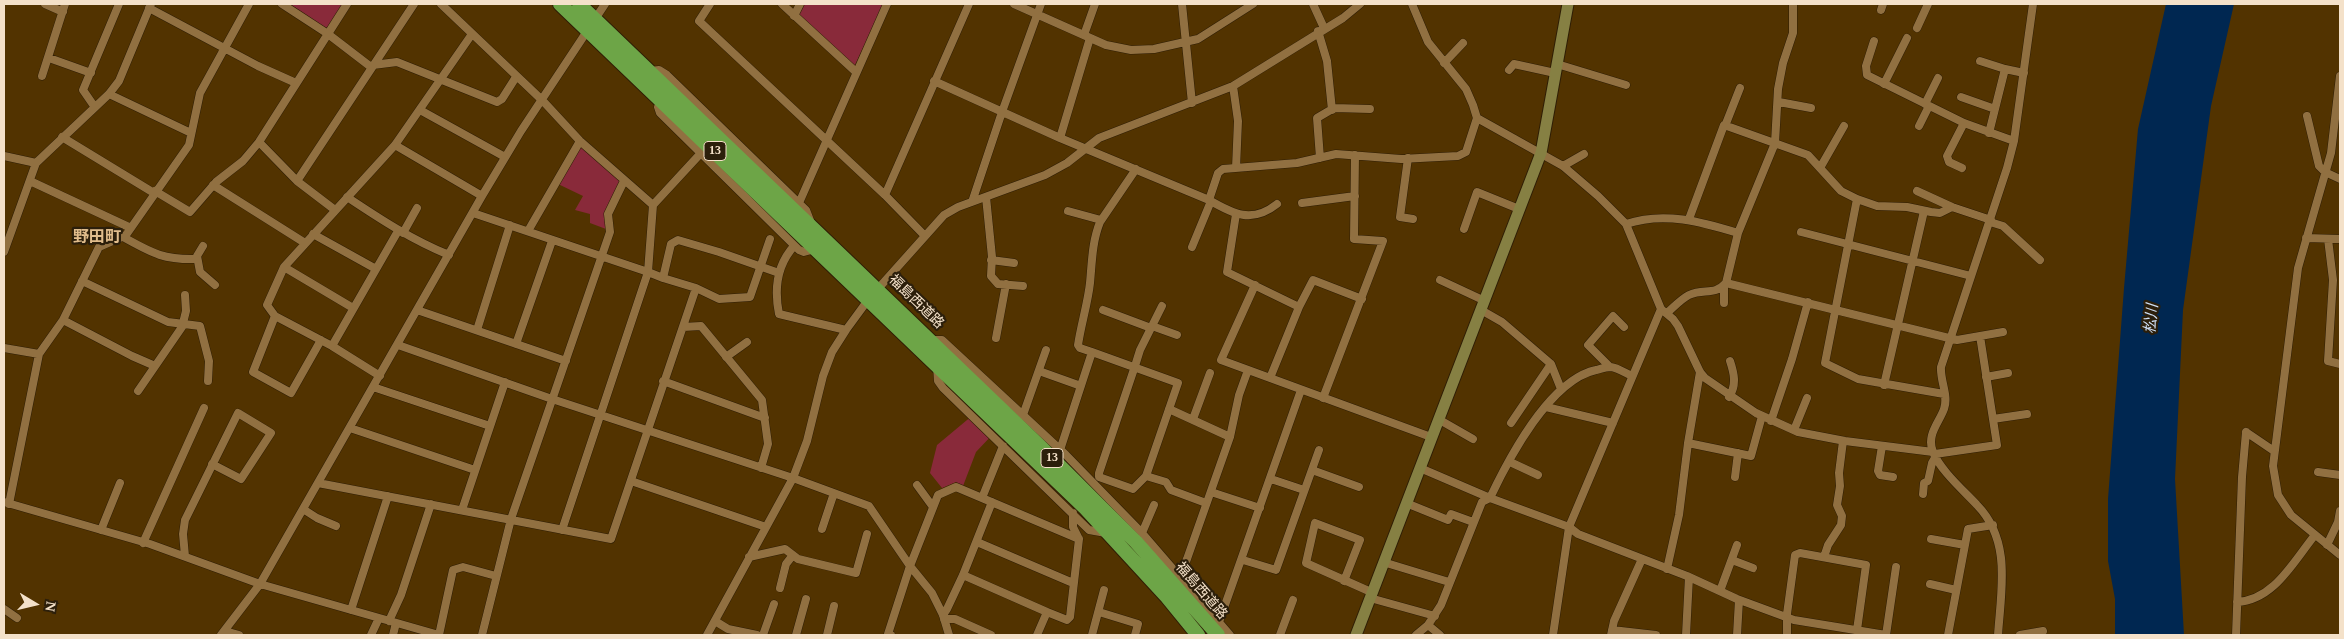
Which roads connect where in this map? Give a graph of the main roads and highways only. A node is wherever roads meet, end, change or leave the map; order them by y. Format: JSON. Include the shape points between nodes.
{"nodes":[{"id":1,"x":560,"y":4,"type":"edge"},
{"id":2,"x":579,"y":4,"type":"edge"},
{"id":3,"x":591,"y":24,"type":"junction"},
{"id":4,"x":1218,"y":629,"type":"edge"},
{"id":5,"x":1195,"y":633,"type":"edge"}],
"edges":[{"from":1,"to":3,"type":"highway","name":"福島西道路","number":"13"},
{"from":2,"to":3,"type":"highway","name":"福島西道路","number":"13"},
{"from":3,"to":4,"type":"highway","name":"福島西道路","number":"13","via":[[651,71],[718,139],[932,340],[1136,542]]},
{"from":3,"to":5,"type":"highway","name":"福島西道路","number":"13","via":[[661,100],[1086,509]]}]}
